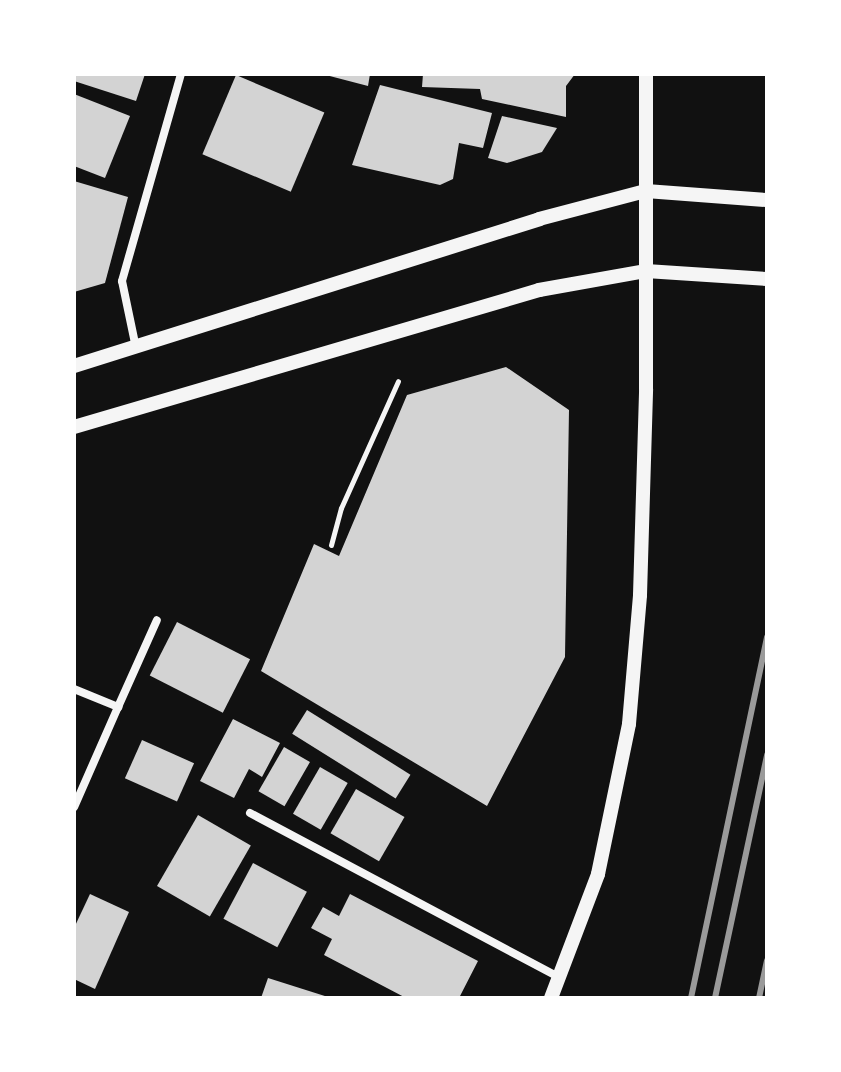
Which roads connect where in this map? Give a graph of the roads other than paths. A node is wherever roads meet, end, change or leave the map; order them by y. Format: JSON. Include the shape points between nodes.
{"nodes":[{"id":1,"x":181,"y":74,"type":"edge"},
{"id":2,"x":646,"y":74,"type":"edge"},
{"id":3,"x":646,"y":191,"type":"junction"},
{"id":4,"x":767,"y":200,"type":"edge"},
{"id":5,"x":646,"y":271,"type":"junction"},
{"id":6,"x":767,"y":279,"type":"edge"},
{"id":7,"x":136,"y":349,"type":"junction"},
{"id":8,"x":74,"y":366,"type":"edge"},
{"id":9,"x":74,"y":427,"type":"edge"},
{"id":10,"x":157,"y":620,"type":"dead end"},
{"id":11,"x":74,"y":689,"type":"edge"},
{"id":12,"x":118,"y":707,"type":"junction"},
{"id":13,"x":74,"y":807,"type":"edge"},
{"id":14,"x":250,"y":813,"type":"dead end"},
{"id":15,"x":559,"y":977,"type":"junction"},
{"id":16,"x":551,"y":998,"type":"edge"}],
"edges":[{"from":1,"to":7,"type":"street","via":[[122,281]]},
{"from":2,"to":3,"type":"street"},
{"from":3,"to":4,"type":"street"},
{"from":3,"to":5,"type":"street"},
{"from":3,"to":7,"type":"street","via":[[539,219]]},
{"from":5,"to":6,"type":"street"},
{"from":5,"to":9,"type":"street","via":[[539,290]]},
{"from":5,"to":15,"type":"street","via":[[640,595],[629,724],[598,874]]},
{"from":7,"to":8,"type":"street"},
{"from":10,"to":12,"type":"street"},
{"from":11,"to":12,"type":"street"},
{"from":12,"to":13,"type":"street"},
{"from":14,"to":15,"type":"street"},
{"from":15,"to":16,"type":"street"}]}
